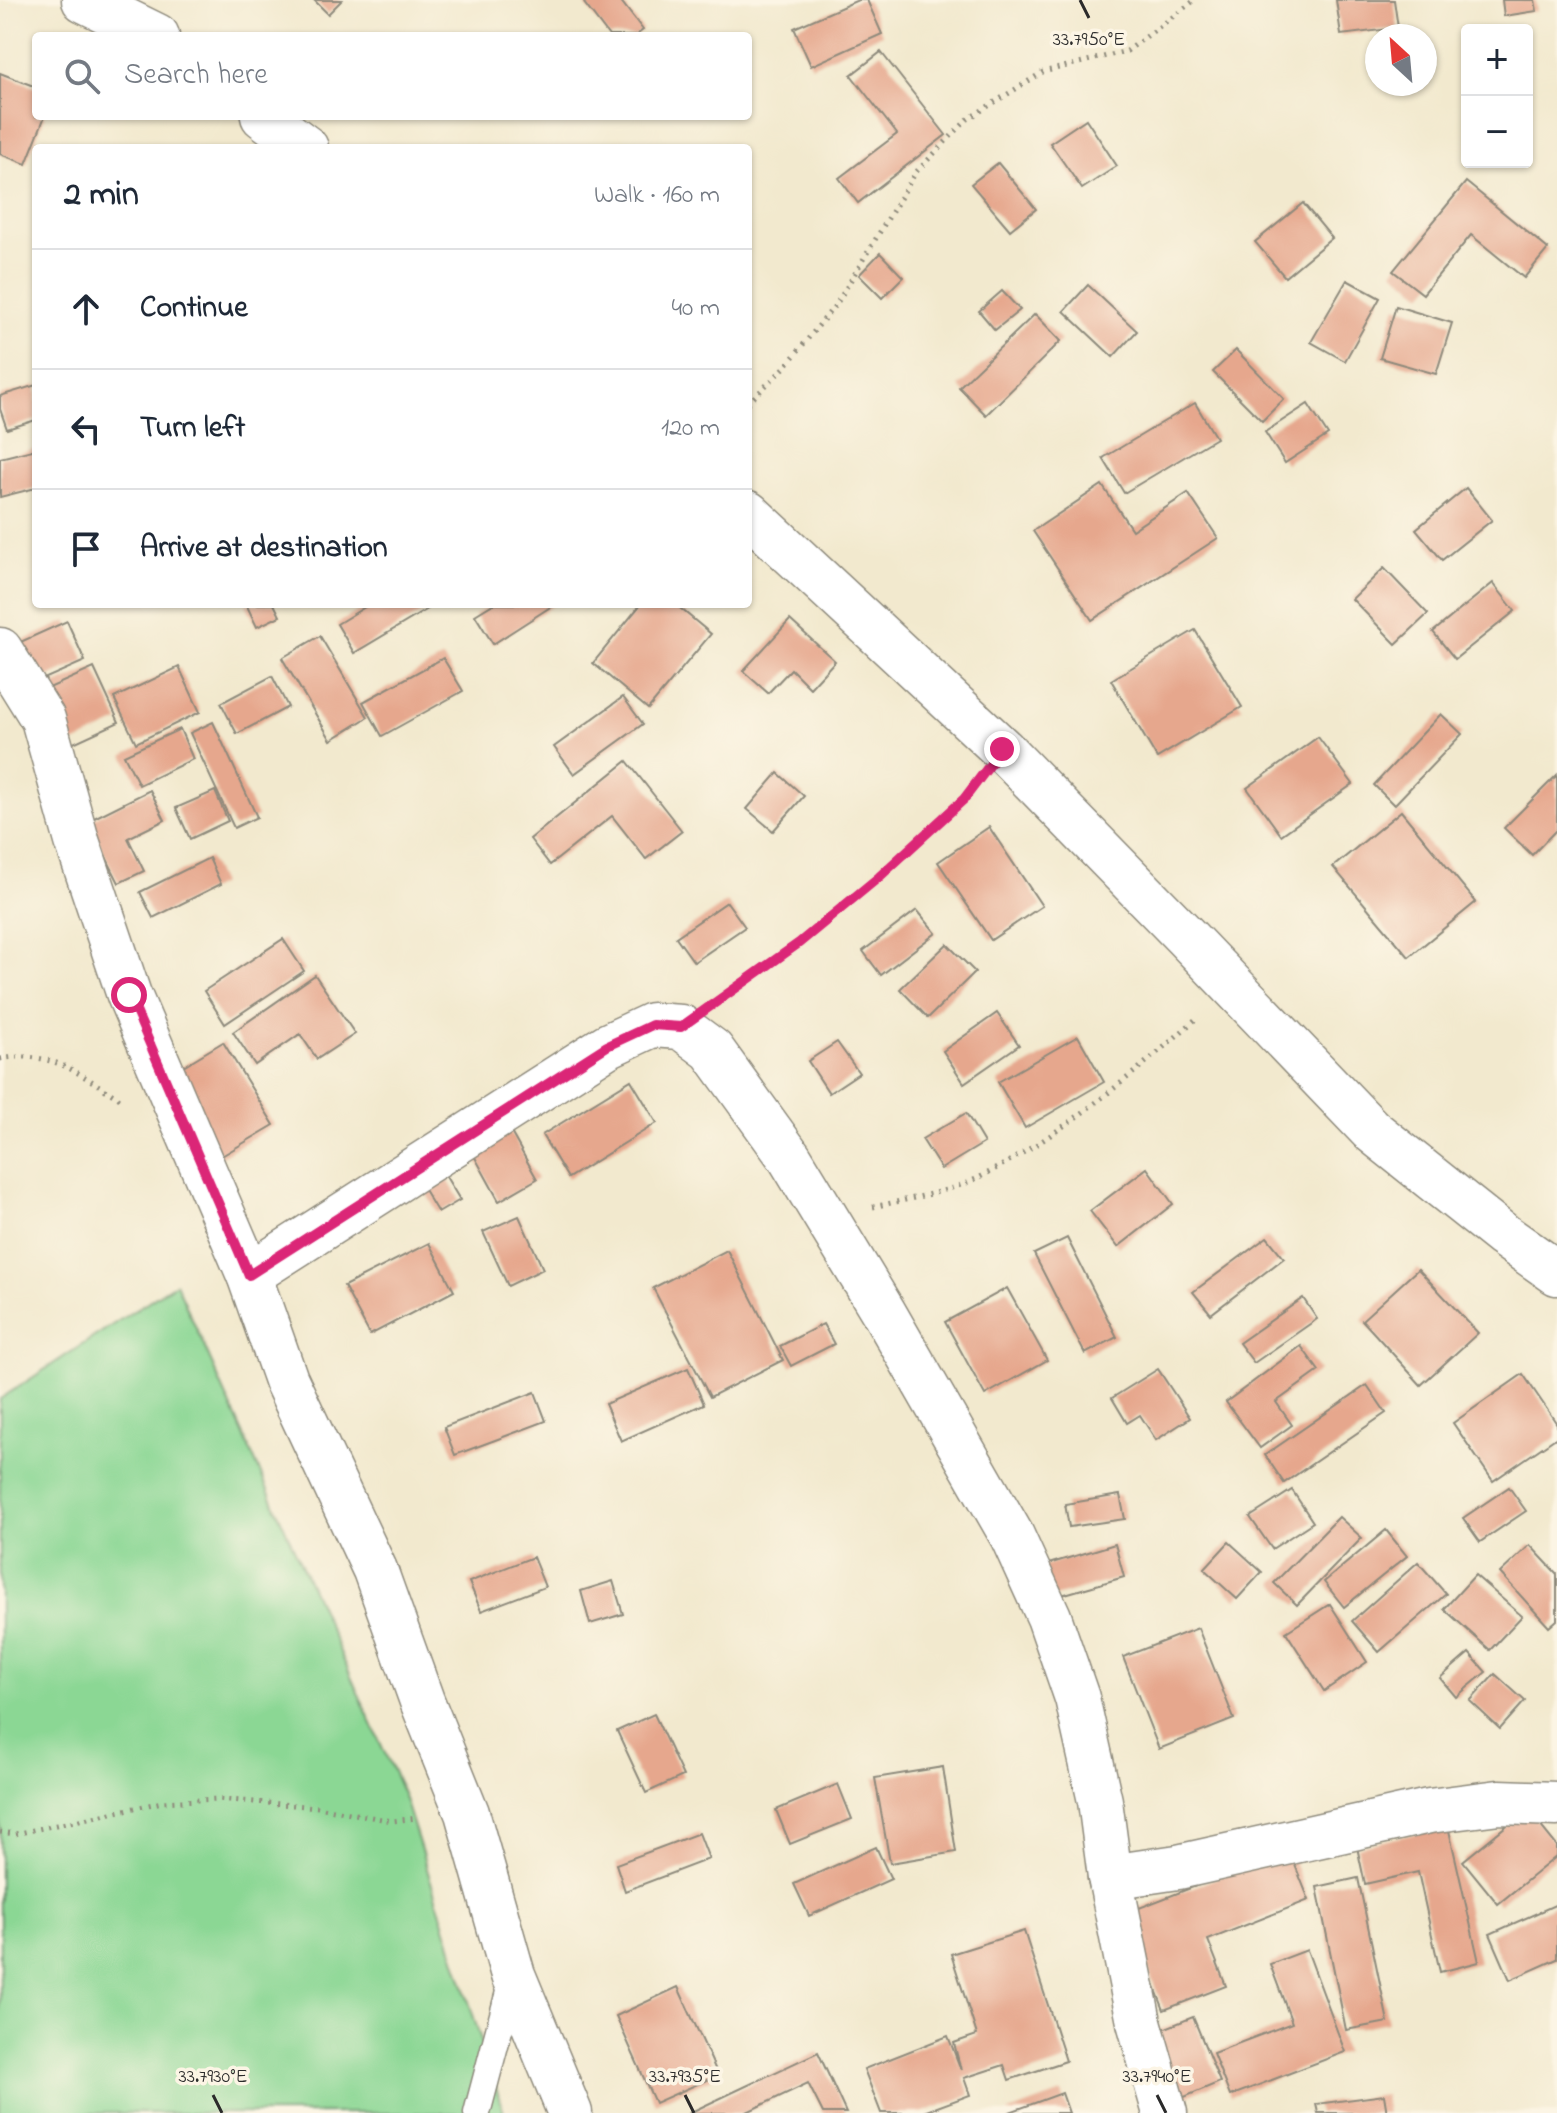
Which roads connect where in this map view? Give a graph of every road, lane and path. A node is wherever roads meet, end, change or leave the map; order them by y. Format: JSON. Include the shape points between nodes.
{"nodes":[{"id":1,"x":84,"y":0,"type":"edge"},
{"id":2,"x":1195,"y":0,"type":"edge"},
{"id":3,"x":149,"y":32,"type":"edge"},
{"id":4,"x":268,"y":120,"type":"edge"},
{"id":5,"x":301,"y":144,"type":"edge"},
{"id":6,"x":752,"y":399,"type":"edge"},
{"id":7,"x":752,"y":517,"type":"edge"},
{"id":8,"x":0,"y":650,"type":"edge"},
{"id":9,"x":1002,"y":749,"type":"junction"},
{"id":10,"x":1233,"y":986,"type":"junction"},
{"id":11,"x":681,"y":1027,"type":"junction"},
{"id":12,"x":0,"y":1059,"type":"edge"},
{"id":13,"x":128,"y":1104,"type":"dead end"},
{"id":14,"x":826,"y":1217,"type":"junction"},
{"id":15,"x":1557,"y":1273,"type":"edge"},
{"id":16,"x":249,"y":1275,"type":"junction"},
{"id":17,"x":1557,"y":1804,"type":"edge"},
{"id":18,"x":467,"y":1813,"type":"junction"},
{"id":19,"x":0,"y":1832,"type":"edge"},
{"id":20,"x":1110,"y":1877,"type":"junction"},
{"id":21,"x":513,"y":1975,"type":"junction"},
{"id":22,"x":477,"y":2113,"type":"edge"},
{"id":23,"x":570,"y":2113,"type":"edge"},
{"id":24,"x":1165,"y":2113,"type":"edge"}],
"edges":[{"from":1,"to":3,"type":"street"},
{"from":2,"to":6,"type":"path","via":[[1127,51],[1043,72],[968,119],[916,172],[837,303]]},
{"from":4,"to":5,"type":"street"},
{"from":7,"to":9,"type":"street"},
{"from":8,"to":16,"type":"street","via":[[43,719],[129,995]]},
{"from":9,"to":10,"type":"street"},
{"from":9,"to":11,"type":"path","via":[[964,799],[879,877],[799,943]]},
{"from":10,"to":14,"type":"path","via":[[1145,1064],[978,1179]]},
{"from":10,"to":15,"type":"street","via":[[1371,1130]]},
{"from":11,"to":14,"type":"street","via":[[712,1050]]},
{"from":11,"to":16,"type":"street","via":[[652,1025],[607,1046]]},
{"from":12,"to":13,"type":"path","via":[[44,1058]]},
{"from":14,"to":20,"type":"street","via":[[1012,1536],[1049,1617],[1077,1698]]},
{"from":16,"to":18,"type":"street","via":[[286,1380],[375,1570]]},
{"from":17,"to":20,"type":"street","via":[[1499,1802],[1429,1811]]},
{"from":18,"to":19,"type":"path","via":[[392,1821],[318,1807],[217,1799],[162,1802],[15,1834]]},
{"from":18,"to":21,"type":"street"},
{"from":20,"to":24,"type":"street","via":[[1139,2022]]},
{"from":21,"to":22,"type":"lane"},
{"from":21,"to":23,"type":"street"}]}
